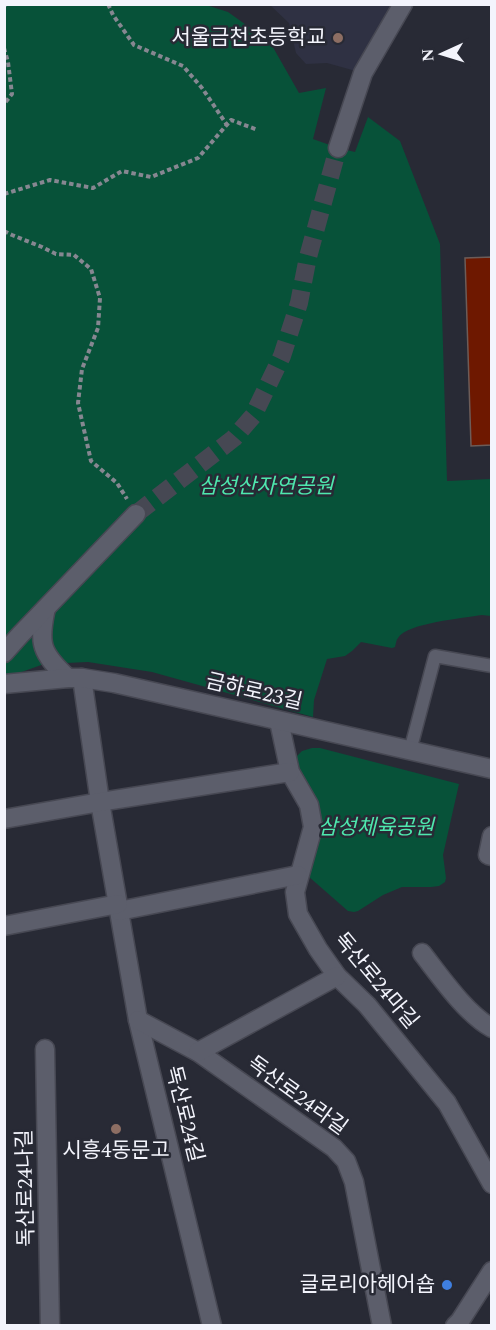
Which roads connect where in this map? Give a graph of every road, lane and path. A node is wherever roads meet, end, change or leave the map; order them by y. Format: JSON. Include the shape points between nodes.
{"nodes":[{"id":1,"x":108,"y":4,"type":"edge"},
{"id":2,"x":402,"y":4,"type":"edge"},
{"id":3,"x":4,"y":48,"type":"edge"},
{"id":4,"x":4,"y":104,"type":"edge"},
{"id":5,"x":227,"y":125,"type":"junction"},
{"id":6,"x":258,"y":130,"type":"dead end"},
{"id":7,"x":338,"y":148,"type":"tunnel mouth"},
{"id":8,"x":4,"y":194,"type":"edge"},
{"id":9,"x":4,"y":231,"type":"edge"},
{"id":10,"x":136,"y":514,"type":"joint"},
{"id":11,"x":46,"y":608,"type":"junction"},
{"id":12,"x":4,"y":653,"type":"edge"},
{"id":13,"x":492,"y":666,"type":"edge"},
{"id":14,"x":75,"y":678,"type":"junction"},
{"id":15,"x":4,"y":684,"type":"edge"},
{"id":16,"x":279,"y":721,"type":"junction"},
{"id":17,"x":410,"y":751,"type":"junction"},
{"id":18,"x":492,"y":769,"type":"edge"},
{"id":19,"x":290,"y":772,"type":"junction"},
{"id":20,"x":100,"y":802,"type":"junction"},
{"id":21,"x":4,"y":819,"type":"edge"},
{"id":22,"x":492,"y":836,"type":"edge"},
{"id":23,"x":492,"y":856,"type":"edge"},
{"id":24,"x":298,"y":875,"type":"junction"},
{"id":25,"x":118,"y":908,"type":"junction"},
{"id":26,"x":4,"y":926,"type":"edge"},
{"id":27,"x":422,"y":953,"type":"dead end"},
{"id":28,"x":337,"y":976,"type":"junction"},
{"id":29,"x":138,"y":1020,"type":"junction"},
{"id":30,"x":492,"y":1028,"type":"edge"},
{"id":31,"x":45,"y":1049,"type":"dead end"},
{"id":32,"x":198,"y":1052,"type":"junction"},
{"id":33,"x":492,"y":1184,"type":"edge"},
{"id":34,"x":490,"y":1277,"type":"edge"},
{"id":35,"x":50,"y":1326,"type":"edge"},
{"id":36,"x":212,"y":1326,"type":"edge"},
{"id":37,"x":382,"y":1326,"type":"edge"},
{"id":38,"x":455,"y":1326,"type":"edge"}],
"edges":[{"from":1,"to":5,"type":"path","via":[[134,45],[183,66]]},
{"from":2,"to":7,"type":"street","via":[[363,73]]},
{"from":3,"to":4,"type":"path","via":[[12,94]]},
{"from":5,"to":6,"type":"path","via":[[231,120]]},
{"from":5,"to":8,"type":"path","via":[[198,158],[151,177],[122,171],[93,188],[50,180]]},
{"from":9,"to":10,"type":"path","via":[[56,254],[74,255],[91,269],[100,298],[98,328],[82,369],[78,403],[91,461],[117,483]]},
{"from":10,"to":11,"type":"street"},
{"from":11,"to":12,"type":"street"},
{"from":11,"to":14,"type":"street","via":[[42,627],[44,648],[50,660]]},
{"from":13,"to":17,"type":"lane","via":[[435,656]]},
{"from":14,"to":15,"type":"street","name":"금하로23길"},
{"from":14,"to":16,"type":"street","name":"금하로23길","via":[[114,683]]},
{"from":14,"to":20,"type":"street","name":"독산로24길"},
{"from":16,"to":17,"type":"street","name":"금하로23길"},
{"from":16,"to":19,"type":"street","name":"독산로24마길"},
{"from":17,"to":18,"type":"street","name":"금하로23길"},
{"from":19,"to":20,"type":"street"},
{"from":19,"to":24,"type":"street","name":"독산로24마길","via":[[309,805],[313,827]]},
{"from":20,"to":21,"type":"street"},
{"from":20,"to":25,"type":"street","name":"독산로24길"},
{"from":22,"to":23,"type":"street","via":[[488,855]]},
{"from":24,"to":25,"type":"street"},
{"from":24,"to":28,"type":"street","name":"독산로24마길","via":[[298,914]]},
{"from":25,"to":26,"type":"street"},
{"from":25,"to":29,"type":"street","name":"독산로24길"},
{"from":27,"to":30,"type":"street","via":[[460,1000]]},
{"from":28,"to":32,"type":"street"},
{"from":28,"to":33,"type":"street","name":"독산로24마길","via":[[367,1005],[447,1103]]},
{"from":29,"to":32,"type":"street","name":"독산로24라길"},
{"from":29,"to":36,"type":"street","name":"독산로24길"},
{"from":31,"to":35,"type":"street","name":"독산로24나길"},
{"from":32,"to":37,"type":"street","name":"독산로24라길","via":[[334,1148],[346,1161],[354,1182]]},
{"from":34,"to":38,"type":"street"}]}
